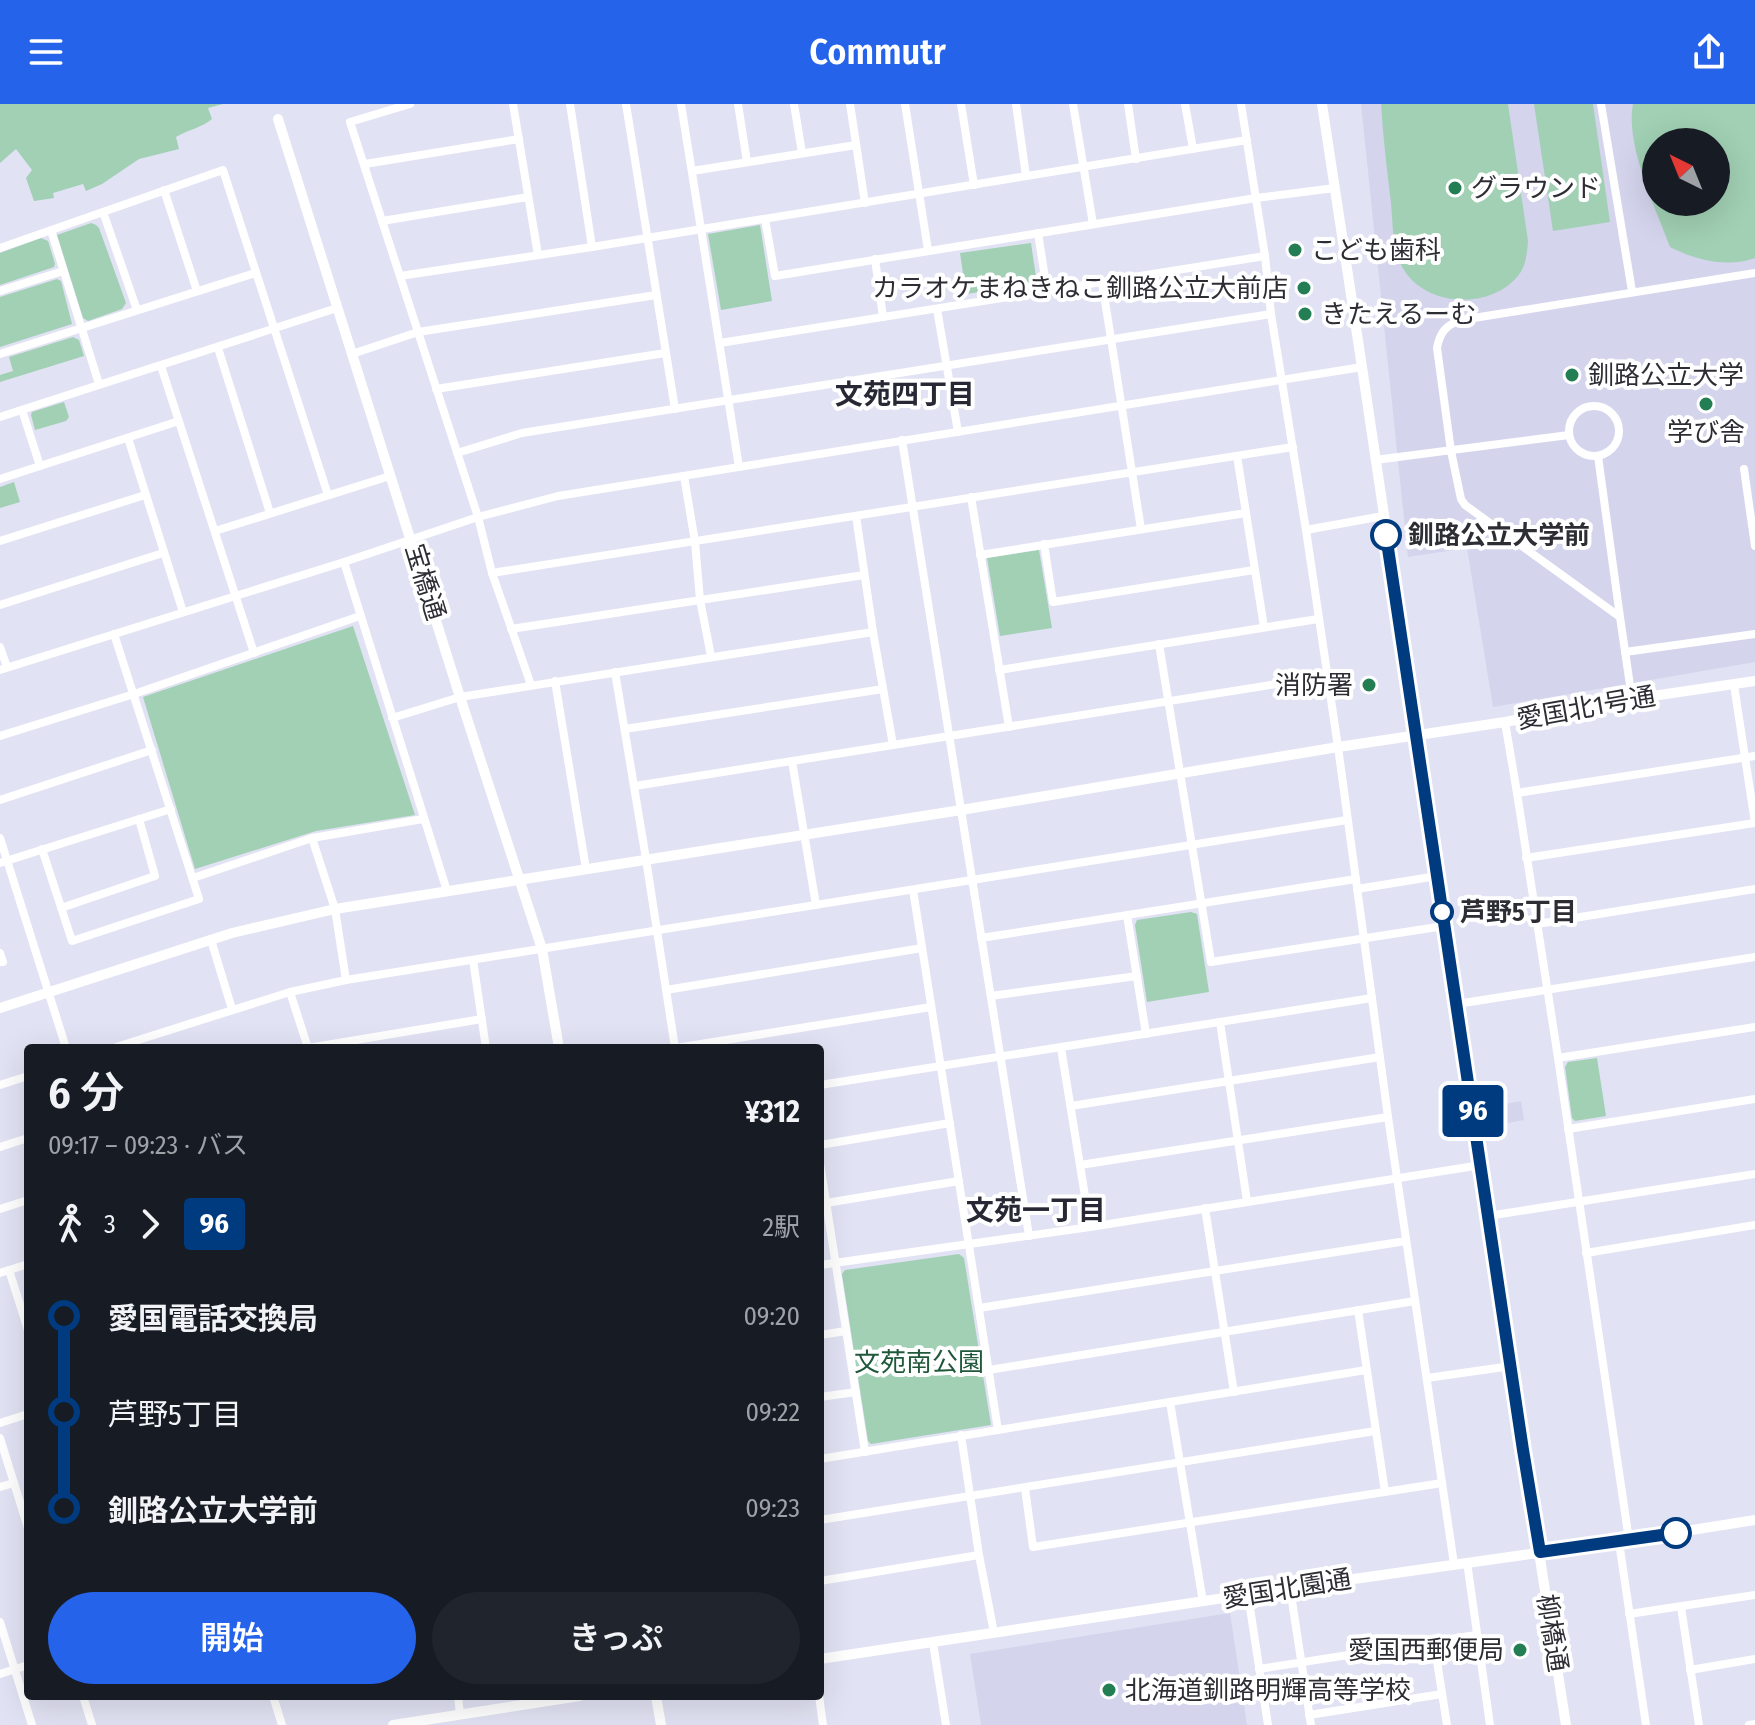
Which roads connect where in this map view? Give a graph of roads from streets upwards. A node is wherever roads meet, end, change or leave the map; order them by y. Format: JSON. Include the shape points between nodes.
{"nodes":[{"id":1,"x":410,"y":104,"type":"edge"},
{"id":2,"x":513,"y":104,"type":"edge"},
{"id":3,"x":570,"y":104,"type":"edge"},
{"id":4,"x":626,"y":104,"type":"edge"},
{"id":5,"x":681,"y":104,"type":"edge"},
{"id":6,"x":738,"y":104,"type":"edge"},
{"id":7,"x":794,"y":104,"type":"edge"},
{"id":8,"x":850,"y":104,"type":"edge"},
{"id":9,"x":905,"y":104,"type":"edge"},
{"id":10,"x":961,"y":104,"type":"edge"},
{"id":11,"x":1016,"y":104,"type":"edge"},
{"id":12,"x":1073,"y":104,"type":"edge"},
{"id":13,"x":1128,"y":104,"type":"edge"},
{"id":14,"x":1185,"y":104,"type":"edge"},
{"id":15,"x":1241,"y":104,"type":"edge"},
{"id":16,"x":1322,"y":104,"type":"edge"},
{"id":17,"x":1601,"y":104,"type":"edge"},
{"id":18,"x":278,"y":119,"type":"dead end"},
{"id":19,"x":519,"y":139,"type":"junction"},
{"id":20,"x":1247,"y":140,"type":"junction"},
{"id":21,"x":856,"y":145,"type":"junction"},
{"id":22,"x":1193,"y":149,"type":"junction"},
{"id":23,"x":802,"y":153,"type":"junction"},
{"id":24,"x":1136,"y":159,"type":"junction"},
{"id":25,"x":747,"y":162,"type":"junction"},
{"id":26,"x":365,"y":164,"type":"junction"},
{"id":27,"x":1083,"y":167,"type":"junction"},
{"id":28,"x":692,"y":171,"type":"junction"},
{"id":29,"x":1026,"y":176,"type":"junction"},
{"id":30,"x":974,"y":185,"type":"junction"},
{"id":31,"x":1335,"y":188,"type":"junction"},
{"id":32,"x":164,"y":190,"type":"junction"},
{"id":33,"x":919,"y":194,"type":"junction"},
{"id":34,"x":528,"y":197,"type":"junction"},
{"id":35,"x":1256,"y":198,"type":"junction"},
{"id":36,"x":865,"y":203,"type":"junction"},
{"id":37,"x":103,"y":212,"type":"junction"},
{"id":38,"x":765,"y":219,"type":"junction"},
{"id":39,"x":382,"y":221,"type":"junction"},
{"id":40,"x":1093,"y":224,"type":"junction"},
{"id":41,"x":701,"y":229,"type":"junction"},
{"id":42,"x":51,"y":230,"type":"junction"},
{"id":43,"x":1038,"y":233,"type":"junction"},
{"id":44,"x":646,"y":237,"type":"junction"},
{"id":45,"x":592,"y":247,"type":"junction"},
{"id":46,"x":0,"y":248,"type":"edge"},
{"id":47,"x":928,"y":250,"type":"junction"},
{"id":48,"x":538,"y":255,"type":"junction"},
{"id":49,"x":1265,"y":256,"type":"junction"},
{"id":50,"x":875,"y":259,"type":"junction"},
{"id":51,"x":63,"y":271,"type":"junction"},
{"id":52,"x":255,"y":273,"type":"junction"},
{"id":53,"x":1755,"y":273,"type":"edge"},
{"id":54,"x":400,"y":276,"type":"junction"},
{"id":55,"x":1102,"y":282,"type":"junction"},
{"id":56,"x":0,"y":291,"type":"edge"},
{"id":57,"x":197,"y":291,"type":"junction"},
{"id":58,"x":1047,"y":291,"type":"junction"},
{"id":59,"x":1632,"y":291,"type":"junction"},
{"id":60,"x":656,"y":295,"type":"junction"},
{"id":61,"x":337,"y":308,"type":"junction"},
{"id":62,"x":937,"y":309,"type":"junction"},
{"id":63,"x":137,"y":310,"type":"junction"},
{"id":64,"x":1271,"y":314,"type":"junction"},
{"id":65,"x":883,"y":317,"type":"junction"},
{"id":66,"x":81,"y":327,"type":"junction"},
{"id":67,"x":274,"y":329,"type":"junction"},
{"id":68,"x":418,"y":332,"type":"junction"},
{"id":69,"x":1111,"y":339,"type":"junction"},
{"id":70,"x":720,"y":343,"type":"junction"},
{"id":71,"x":218,"y":348,"type":"junction"},
{"id":72,"x":665,"y":353,"type":"junction"},
{"id":73,"x":0,"y":354,"type":"edge"},
{"id":74,"x":352,"y":354,"type":"junction"},
{"id":75,"x":947,"y":365,"type":"junction"},
{"id":76,"x":161,"y":366,"type":"junction"},
{"id":77,"x":1362,"y":367,"type":"junction"},
{"id":78,"x":1282,"y":380,"type":"junction"},
{"id":79,"x":99,"y":384,"type":"junction"},
{"id":80,"x":436,"y":389,"type":"junction"},
{"id":81,"x":728,"y":401,"type":"junction"},
{"id":82,"x":1122,"y":406,"type":"junction"},
{"id":83,"x":675,"y":409,"type":"junction"},
{"id":84,"x":22,"y":410,"type":"junction"},
{"id":85,"x":0,"y":417,"type":"edge"},
{"id":86,"x":179,"y":421,"type":"junction"},
{"id":87,"x":958,"y":432,"type":"junction"},
{"id":88,"x":1569,"y":435,"type":"junction"},
{"id":89,"x":128,"y":438,"type":"junction"},
{"id":90,"x":902,"y":440,"type":"junction"},
{"id":91,"x":1293,"y":447,"type":"junction"},
{"id":92,"x":1451,"y":451,"type":"junction"},
{"id":93,"x":457,"y":453,"type":"junction"},
{"id":94,"x":1237,"y":456,"type":"junction"},
{"id":95,"x":1598,"y":456,"type":"junction"},
{"id":96,"x":1375,"y":460,"type":"junction"},
{"id":97,"x":40,"y":466,"type":"junction"},
{"id":98,"x":739,"y":467,"type":"junction"},
{"id":99,"x":1744,"y":469,"type":"dead end"},
{"id":100,"x":1132,"y":471,"type":"junction"},
{"id":101,"x":390,"y":476,"type":"junction"},
{"id":102,"x":684,"y":476,"type":"junction"},
{"id":103,"x":0,"y":479,"type":"edge"},
{"id":104,"x":145,"y":495,"type":"junction"},
{"id":105,"x":328,"y":495,"type":"junction"},
{"id":106,"x":971,"y":497,"type":"junction"},
{"id":107,"x":912,"y":507,"type":"junction"},
{"id":108,"x":270,"y":513,"type":"junction"},
{"id":109,"x":1246,"y":513,"type":"junction"},
{"id":110,"x":856,"y":516,"type":"junction"},
{"id":111,"x":1383,"y":516,"type":"junction"},
{"id":112,"x":478,"y":517,"type":"junction"},
{"id":113,"x":1141,"y":529,"type":"junction"},
{"id":114,"x":1306,"y":530,"type":"junction"},
{"id":115,"x":215,"y":531,"type":"junction"},
{"id":116,"x":411,"y":539,"type":"junction"},
{"id":117,"x":0,"y":541,"type":"edge"},
{"id":118,"x":695,"y":542,"type":"junction"},
{"id":119,"x":1044,"y":544,"type":"junction"},
{"id":120,"x":1755,"y":546,"type":"edge"},
{"id":121,"x":163,"y":553,"type":"junction"},
{"id":122,"x":980,"y":555,"type":"junction"},
{"id":123,"x":344,"y":562,"type":"junction"},
{"id":124,"x":1254,"y":570,"type":"junction"},
{"id":125,"x":492,"y":573,"type":"junction"},
{"id":126,"x":864,"y":575,"type":"junction"},
{"id":127,"x":236,"y":596,"type":"junction"},
{"id":128,"x":700,"y":600,"type":"junction"},
{"id":129,"x":0,"y":605,"type":"edge"},
{"id":130,"x":183,"y":612,"type":"junction"},
{"id":131,"x":360,"y":616,"type":"junction"},
{"id":132,"x":1620,"y":617,"type":"junction"},
{"id":133,"x":1318,"y":619,"type":"junction"},
{"id":134,"x":1264,"y":627,"type":"junction"},
{"id":135,"x":511,"y":629,"type":"junction"},
{"id":136,"x":873,"y":632,"type":"junction"},
{"id":137,"x":114,"y":634,"type":"junction"},
{"id":138,"x":1755,"y":634,"type":"edge"},
{"id":139,"x":1159,"y":644,"type":"junction"},
{"id":140,"x":0,"y":647,"type":"edge"},
{"id":141,"x":1625,"y":652,"type":"junction"},
{"id":142,"x":254,"y":653,"type":"junction"},
{"id":143,"x":711,"y":656,"type":"junction"},
{"id":144,"x":3,"y":668,"type":"edge"},
{"id":145,"x":999,"y":670,"type":"junction"},
{"id":146,"x":615,"y":672,"type":"junction"},
{"id":147,"x":1327,"y":676,"type":"junction"},
{"id":148,"x":555,"y":681,"type":"junction"},
{"id":149,"x":1755,"y":681,"type":"edge"},
{"id":150,"x":531,"y":685,"type":"junction"},
{"id":151,"x":1734,"y":685,"type":"junction"},
{"id":152,"x":883,"y":689,"type":"junction"},
{"id":153,"x":134,"y":694,"type":"junction"},
{"id":154,"x":460,"y":697,"type":"junction"},
{"id":155,"x":1632,"y":699,"type":"junction"},
{"id":156,"x":1168,"y":703,"type":"junction"},
{"id":157,"x":392,"y":718,"type":"junction"},
{"id":158,"x":1505,"y":722,"type":"junction"},
{"id":159,"x":1009,"y":727,"type":"junction"},
{"id":160,"x":625,"y":729,"type":"junction"},
{"id":161,"x":1416,"y":735,"type":"junction"},
{"id":162,"x":0,"y":736,"type":"edge"},
{"id":163,"x":949,"y":737,"type":"junction"},
{"id":164,"x":893,"y":745,"type":"junction"},
{"id":165,"x":1338,"y":747,"type":"junction"},
{"id":166,"x":152,"y":750,"type":"junction"},
{"id":167,"x":1755,"y":756,"type":"edge"},
{"id":168,"x":1744,"y":758,"type":"junction"},
{"id":169,"x":792,"y":761,"type":"junction"},
{"id":170,"x":1179,"y":774,"type":"junction"},
{"id":171,"x":635,"y":786,"type":"junction"},
{"id":172,"x":1517,"y":793,"type":"junction"},
{"id":173,"x":0,"y":800,"type":"edge"},
{"id":174,"x":171,"y":809,"type":"junction"},
{"id":175,"x":961,"y":810,"type":"junction"},
{"id":176,"x":139,"y":819,"type":"junction"},
{"id":177,"x":423,"y":819,"type":"junction"},
{"id":178,"x":1347,"y":820,"type":"junction"},
{"id":179,"x":1755,"y":823,"type":"edge"},
{"id":180,"x":804,"y":834,"type":"junction"},
{"id":181,"x":0,"y":838,"type":"edge"},
{"id":182,"x":312,"y":838,"type":"junction"},
{"id":183,"x":1192,"y":846,"type":"junction"},
{"id":184,"x":42,"y":849,"type":"junction"},
{"id":185,"x":1526,"y":858,"type":"junction"},
{"id":186,"x":646,"y":859,"type":"junction"},
{"id":187,"x":4,"y":862,"type":"edge"},
{"id":188,"x":586,"y":869,"type":"junction"},
{"id":189,"x":1437,"y":876,"type":"junction"},
{"id":190,"x":193,"y":878,"type":"junction"},
{"id":191,"x":520,"y":879,"type":"junction"},
{"id":192,"x":972,"y":880,"type":"junction"},
{"id":193,"x":1356,"y":884,"type":"junction"},
{"id":194,"x":1755,"y":889,"type":"edge"},
{"id":195,"x":913,"y":890,"type":"junction"},
{"id":196,"x":447,"y":891,"type":"junction"},
{"id":197,"x":1200,"y":904,"type":"junction"},
{"id":198,"x":816,"y":905,"type":"junction"},
{"id":199,"x":61,"y":908,"type":"junction"},
{"id":200,"x":335,"y":909,"type":"junction"},
{"id":201,"x":1127,"y":915,"type":"junction"},
{"id":202,"x":1537,"y":924,"type":"junction"},
{"id":203,"x":1444,"y":926,"type":"junction"},
{"id":204,"x":657,"y":931,"type":"junction"},
{"id":205,"x":981,"y":938,"type":"junction"},
{"id":206,"x":1364,"y":939,"type":"junction"},
{"id":207,"x":211,"y":940,"type":"junction"},
{"id":208,"x":922,"y":948,"type":"junction"},
{"id":209,"x":542,"y":949,"type":"junction"},
{"id":210,"x":0,"y":953,"type":"edge"},
{"id":211,"x":1755,"y":957,"type":"edge"},
{"id":212,"x":473,"y":960,"type":"junction"},
{"id":213,"x":0,"y":962,"type":"edge"},
{"id":214,"x":1137,"y":976,"type":"junction"},
{"id":215,"x":346,"y":980,"type":"junction"},
{"id":216,"x":666,"y":990,"type":"junction"},
{"id":217,"x":1547,"y":990,"type":"junction"},
{"id":218,"x":290,"y":992,"type":"junction"},
{"id":219,"x":49,"y":993,"type":"junction"},
{"id":220,"x":991,"y":996,"type":"junction"},
{"id":221,"x":1372,"y":998,"type":"junction"},
{"id":222,"x":1457,"y":1004,"type":"junction"},
{"id":223,"x":931,"y":1007,"type":"junction"},
{"id":224,"x":0,"y":1008,"type":"edge"},
{"id":225,"x":232,"y":1009,"type":"junction"},
{"id":226,"x":482,"y":1019,"type":"junction"},
{"id":227,"x":1220,"y":1022,"type":"junction"},
{"id":228,"x":1755,"y":1027,"type":"edge"},
{"id":229,"x":1146,"y":1034,"type":"junction"},
{"id":230,"x":65,"y":1044,"type":"edge"},
{"id":231,"x":125,"y":1044,"type":"edge"},
{"id":232,"x":307,"y":1044,"type":"edge"},
{"id":233,"x":332,"y":1044,"type":"edge"},
{"id":234,"x":485,"y":1044,"type":"edge"},
{"id":235,"x":558,"y":1044,"type":"edge"},
{"id":236,"x":675,"y":1044,"type":"edge"},
{"id":237,"x":701,"y":1044,"type":"edge"},
{"id":238,"x":1061,"y":1048,"type":"junction"},
{"id":239,"x":1000,"y":1057,"type":"junction"},
{"id":240,"x":1380,"y":1057,"type":"junction"},
{"id":241,"x":1558,"y":1058,"type":"junction"},
{"id":242,"x":941,"y":1066,"type":"junction"},
{"id":243,"x":24,"y":1077,"type":"edge"},
{"id":244,"x":1228,"y":1080,"type":"junction"},
{"id":245,"x":824,"y":1084,"type":"edge"},
{"id":246,"x":0,"y":1085,"type":"edge"},
{"id":247,"x":1755,"y":1099,"type":"edge"},
{"id":248,"x":1071,"y":1106,"type":"junction"},
{"id":249,"x":1388,"y":1117,"type":"junction"},
{"id":250,"x":950,"y":1123,"type":"junction"},
{"id":251,"x":1568,"y":1129,"type":"junction"},
{"id":252,"x":24,"y":1139,"type":"edge"},
{"id":253,"x":1238,"y":1139,"type":"junction"},
{"id":254,"x":824,"y":1144,"type":"edge"},
{"id":255,"x":0,"y":1147,"type":"edge"},
{"id":256,"x":1080,"y":1165,"type":"junction"},
{"id":257,"x":1481,"y":1165,"type":"junction"},
{"id":258,"x":1755,"y":1174,"type":"edge"},
{"id":259,"x":1397,"y":1177,"type":"junction"},
{"id":260,"x":959,"y":1181,"type":"junction"},
{"id":261,"x":24,"y":1201,"type":"edge"},
{"id":262,"x":1247,"y":1201,"type":"junction"},
{"id":263,"x":1579,"y":1202,"type":"junction"},
{"id":264,"x":824,"y":1203,"type":"edge"},
{"id":265,"x":824,"y":1208,"type":"edge"},
{"id":266,"x":1205,"y":1208,"type":"junction"},
{"id":267,"x":0,"y":1209,"type":"edge"},
{"id":268,"x":1488,"y":1216,"type":"junction"},
{"id":269,"x":1755,"y":1225,"type":"edge"},
{"id":270,"x":1090,"y":1227,"type":"junction"},
{"id":271,"x":1029,"y":1236,"type":"junction"},
{"id":272,"x":1406,"y":1241,"type":"junction"},
{"id":273,"x":969,"y":1245,"type":"junction"},
{"id":274,"x":1586,"y":1253,"type":"junction"},
{"id":275,"x":835,"y":1263,"type":"junction"},
{"id":276,"x":824,"y":1264,"type":"edge"},
{"id":277,"x":24,"y":1265,"type":"edge"},
{"id":278,"x":4,"y":1271,"type":"edge"},
{"id":279,"x":1215,"y":1271,"type":"junction"},
{"id":280,"x":1415,"y":1301,"type":"junction"},
{"id":281,"x":979,"y":1308,"type":"junction"},
{"id":282,"x":1358,"y":1310,"type":"junction"},
{"id":283,"x":24,"y":1320,"type":"edge"},
{"id":284,"x":846,"y":1331,"type":"junction"},
{"id":285,"x":1224,"y":1332,"type":"junction"},
{"id":286,"x":824,"y":1334,"type":"edge"},
{"id":287,"x":1511,"y":1366,"type":"junction"},
{"id":288,"x":989,"y":1370,"type":"junction"},
{"id":289,"x":1366,"y":1370,"type":"junction"},
{"id":290,"x":1427,"y":1378,"type":"junction"},
{"id":291,"x":856,"y":1392,"type":"junction"},
{"id":292,"x":1234,"y":1392,"type":"junction"},
{"id":293,"x":824,"y":1396,"type":"edge"},
{"id":294,"x":1170,"y":1402,"type":"junction"},
{"id":295,"x":24,"y":1415,"type":"edge"},
{"id":296,"x":0,"y":1423,"type":"edge"},
{"id":297,"x":998,"y":1430,"type":"junction"},
{"id":298,"x":1375,"y":1431,"type":"junction"},
{"id":299,"x":961,"y":1435,"type":"junction"},
{"id":300,"x":0,"y":1438,"type":"edge"},
{"id":301,"x":865,"y":1452,"type":"junction"},
{"id":302,"x":824,"y":1458,"type":"edge"},
{"id":303,"x":1181,"y":1462,"type":"junction"},
{"id":304,"x":14,"y":1483,"type":"junction"},
{"id":305,"x":1442,"y":1483,"type":"junction"},
{"id":306,"x":0,"y":1487,"type":"edge"},
{"id":307,"x":1025,"y":1488,"type":"junction"},
{"id":308,"x":1385,"y":1492,"type":"junction"},
{"id":309,"x":970,"y":1495,"type":"junction"},
{"id":310,"x":24,"y":1515,"type":"edge"},
{"id":311,"x":824,"y":1519,"type":"edge"},
{"id":312,"x":1755,"y":1520,"type":"edge"},
{"id":313,"x":1190,"y":1522,"type":"junction"},
{"id":314,"x":1624,"y":1541,"type":"junction"},
{"id":315,"x":1540,"y":1552,"type":"junction"},
{"id":316,"x":979,"y":1555,"type":"junction"},
{"id":317,"x":1467,"y":1562,"type":"junction"},
{"id":318,"x":1454,"y":1564,"type":"junction"},
{"id":319,"x":824,"y":1580,"type":"edge"},
{"id":320,"x":1290,"y":1588,"type":"junction"},
{"id":321,"x":1248,"y":1595,"type":"junction"},
{"id":322,"x":1755,"y":1595,"type":"edge"},
{"id":323,"x":1203,"y":1602,"type":"junction"},
{"id":324,"x":1681,"y":1607,"type":"junction"},
{"id":325,"x":1629,"y":1614,"type":"junction"},
{"id":326,"x":0,"y":1622,"type":"edge"},
{"id":327,"x":994,"y":1633,"type":"junction"},
{"id":328,"x":1476,"y":1635,"type":"junction"},
{"id":329,"x":1434,"y":1642,"type":"junction"},
{"id":330,"x":933,"y":1643,"type":"junction"},
{"id":331,"x":824,"y":1658,"type":"edge"},
{"id":332,"x":1755,"y":1659,"type":"edge"},
{"id":333,"x":1301,"y":1663,"type":"junction"},
{"id":334,"x":24,"y":1666,"type":"edge"},
{"id":335,"x":16,"y":1669,"type":"junction"},
{"id":336,"x":1259,"y":1669,"type":"junction"},
{"id":337,"x":1690,"y":1670,"type":"junction"},
{"id":338,"x":0,"y":1674,"type":"edge"},
{"id":339,"x":1442,"y":1694,"type":"junction"},
{"id":340,"x":24,"y":1697,"type":"edge"},
{"id":341,"x":25,"y":1700,"type":"edge"},
{"id":342,"x":84,"y":1700,"type":"edge"},
{"id":343,"x":274,"y":1700,"type":"edge"},
{"id":344,"x":521,"y":1700,"type":"edge"},
{"id":345,"x":657,"y":1700,"type":"edge"},
{"id":346,"x":820,"y":1700,"type":"edge"},
{"id":347,"x":1309,"y":1715,"type":"junction"},
{"id":348,"x":456,"y":1719,"type":"edge"},
{"id":349,"x":1755,"y":1724,"type":"edge"},
{"id":350,"x":32,"y":1725,"type":"edge"},
{"id":351,"x":92,"y":1725,"type":"edge"},
{"id":352,"x":282,"y":1725,"type":"edge"},
{"id":353,"x":393,"y":1725,"type":"edge"},
{"id":354,"x":661,"y":1725,"type":"edge"},
{"id":355,"x":823,"y":1725,"type":"edge"},
{"id":356,"x":945,"y":1725,"type":"edge"},
{"id":357,"x":1268,"y":1725,"type":"edge"},
{"id":358,"x":1311,"y":1725,"type":"edge"},
{"id":359,"x":1447,"y":1725,"type":"edge"},
{"id":360,"x":1490,"y":1725,"type":"edge"},
{"id":361,"x":1566,"y":1725,"type":"edge"},
{"id":362,"x":1646,"y":1725,"type":"edge"},
{"id":363,"x":1699,"y":1725,"type":"edge"},
{"id":364,"x":1749,"y":1725,"type":"edge"}],
"edges":[{"from":1,"to":26,"type":"street","via":[[350,122]]},
{"from":2,"to":19,"type":"street"},
{"from":3,"to":45,"type":"street"},
{"from":4,"to":44,"type":"street"},
{"from":5,"to":28,"type":"street"},
{"from":6,"to":25,"type":"street"},
{"from":7,"to":23,"type":"street"},
{"from":8,"to":21,"type":"street"},
{"from":9,"to":33,"type":"street"},
{"from":10,"to":30,"type":"street"},
{"from":11,"to":29,"type":"street"},
{"from":12,"to":27,"type":"street"},
{"from":13,"to":24,"type":"street"},
{"from":14,"to":22,"type":"street"},
{"from":15,"to":20,"type":"street"},
{"from":16,"to":31,"type":"street","name":"柳橋通"},
{"from":17,"to":59,"type":"street"},
{"from":18,"to":61,"type":"street","name":"宝橋通"},
{"from":19,"to":26,"type":"street"},
{"from":19,"to":34,"type":"street"},
{"from":20,"to":22,"type":"street"},
{"from":20,"to":35,"type":"street"},
{"from":21,"to":23,"type":"street"},
{"from":21,"to":36,"type":"street"},
{"from":22,"to":24,"type":"street"},
{"from":23,"to":25,"type":"street"},
{"from":24,"to":27,"type":"street"},
{"from":25,"to":28,"type":"street"},
{"from":26,"to":39,"type":"street"},
{"from":27,"to":29,"type":"street"},
{"from":27,"to":40,"type":"street"},
{"from":28,"to":41,"type":"street"},
{"from":29,"to":30,"type":"street"},
{"from":30,"to":33,"type":"street"},
{"from":31,"to":35,"type":"street"},
{"from":31,"to":77,"type":"street","name":"柳橋通"},
{"from":32,"to":37,"type":"street"},
{"from":32,"to":52,"type":"street","via":[[223,170]]},
{"from":32,"to":57,"type":"street"},
{"from":33,"to":36,"type":"street"},
{"from":33,"to":47,"type":"street"},
{"from":34,"to":39,"type":"street"},
{"from":34,"to":48,"type":"street"},
{"from":35,"to":40,"type":"street"},
{"from":35,"to":49,"type":"street"},
{"from":36,"to":38,"type":"street"},
{"from":37,"to":42,"type":"street"},
{"from":37,"to":63,"type":"street"},
{"from":38,"to":41,"type":"street"},
{"from":38,"to":50,"type":"street","via":[[775,276]]},
{"from":39,"to":54,"type":"street"},
{"from":40,"to":43,"type":"street"},
{"from":41,"to":44,"type":"street"},
{"from":41,"to":70,"type":"street"},
{"from":42,"to":46,"type":"street"},
{"from":42,"to":51,"type":"street"},
{"from":43,"to":47,"type":"street"},
{"from":43,"to":58,"type":"street"},
{"from":44,"to":45,"type":"street"},
{"from":44,"to":60,"type":"street"},
{"from":45,"to":48,"type":"street"},
{"from":47,"to":50,"type":"street"},
{"from":48,"to":54,"type":"street"},
{"from":49,"to":55,"type":"street"},
{"from":49,"to":64,"type":"street"},
{"from":50,"to":65,"type":"street"},
{"from":51,"to":56,"type":"street"},
{"from":51,"to":66,"type":"street"},
{"from":52,"to":57,"type":"street"},
{"from":52,"to":67,"type":"street"},
{"from":53,"to":59,"type":"street"},
{"from":54,"to":68,"type":"street"},
{"from":55,"to":58,"type":"street"},
{"from":55,"to":69,"type":"street"},
{"from":57,"to":63,"type":"street"},
{"from":58,"to":62,"type":"street"},
{"from":59,"to":92,"type":"street","via":[[1461,320],[1446,327],[1437,348]]},
{"from":60,"to":68,"type":"street"},
{"from":60,"to":72,"type":"street"},
{"from":61,"to":67,"type":"street"},
{"from":61,"to":74,"type":"street","name":"宝橋通"},
{"from":62,"to":65,"type":"street"},
{"from":62,"to":75,"type":"street"},
{"from":63,"to":66,"type":"street"},
{"from":64,"to":69,"type":"street"},
{"from":64,"to":78,"type":"street"},
{"from":65,"to":70,"type":"street"},
{"from":66,"to":73,"type":"street"},
{"from":66,"to":79,"type":"street"},
{"from":67,"to":71,"type":"street"},
{"from":67,"to":105,"type":"street"},
{"from":68,"to":74,"type":"street"},
{"from":68,"to":80,"type":"street"},
{"from":69,"to":75,"type":"street"},
{"from":69,"to":82,"type":"street"},
{"from":70,"to":81,"type":"street"},
{"from":71,"to":76,"type":"street"},
{"from":71,"to":108,"type":"street"},
{"from":72,"to":80,"type":"street"},
{"from":72,"to":83,"type":"street"},
{"from":74,"to":101,"type":"street","name":"宝橋通"},
{"from":75,"to":81,"type":"street"},
{"from":75,"to":87,"type":"street"},
{"from":76,"to":79,"type":"street"},
{"from":76,"to":86,"type":"street"},
{"from":77,"to":78,"type":"street"},
{"from":77,"to":96,"type":"street","name":"柳橋通"},
{"from":78,"to":82,"type":"street"},
{"from":78,"to":91,"type":"street"},
{"from":79,"to":84,"type":"street"},
{"from":80,"to":93,"type":"street"},
{"from":81,"to":83,"type":"street"},
{"from":81,"to":98,"type":"street"},
{"from":82,"to":87,"type":"street"},
{"from":82,"to":100,"type":"street"},
{"from":83,"to":93,"type":"street","via":[[522,433]]},
{"from":84,"to":85,"type":"street"},
{"from":84,"to":97,"type":"street"},
{"from":86,"to":89,"type":"street"},
{"from":86,"to":115,"type":"street"},
{"from":87,"to":90,"type":"street"},
{"from":88,"to":92,"type":"street"},
{"from":88,"to":95,"type":"street","via":[[1578,451]]},
{"from":88,"to":95,"type":"street","via":[[1569,424],[1582,408],[1592,405],[1610,411],[1618,435],[1614,446]]},
{"from":89,"to":97,"type":"street"},
{"from":89,"to":104,"type":"street"},
{"from":90,"to":98,"type":"street"},
{"from":90,"to":107,"type":"street"},
{"from":91,"to":94,"type":"street"},
{"from":91,"to":114,"type":"street"},
{"from":92,"to":96,"type":"street"},
{"from":92,"to":132,"type":"street","via":[[1465,505]]},
{"from":93,"to":112,"type":"street"},
{"from":94,"to":100,"type":"street"},
{"from":94,"to":109,"type":"street"},
{"from":95,"to":132,"type":"street"},
{"from":96,"to":111,"type":"street","name":"柳橋通"},
{"from":97,"to":103,"type":"street"},
{"from":98,"to":102,"type":"street"},
{"from":99,"to":120,"type":"street"},
{"from":100,"to":106,"type":"street"},
{"from":100,"to":113,"type":"street"},
{"from":101,"to":105,"type":"street"},
{"from":101,"to":116,"type":"street","name":"宝橋通"},
{"from":102,"to":112,"type":"street","via":[[558,496]]},
{"from":102,"to":118,"type":"street"},
{"from":104,"to":117,"type":"street"},
{"from":104,"to":121,"type":"street"},
{"from":105,"to":108,"type":"street"},
{"from":106,"to":107,"type":"street"},
{"from":106,"to":122,"type":"street"},
{"from":107,"to":110,"type":"street"},
{"from":107,"to":163,"type":"street"},
{"from":108,"to":115,"type":"street"},
{"from":109,"to":113,"type":"street"},
{"from":109,"to":124,"type":"street"},
{"from":110,"to":118,"type":"street"},
{"from":110,"to":126,"type":"street"},
{"from":111,"to":114,"type":"street"},
{"from":111,"to":161,"type":"street","name":"柳橋通"},
{"from":112,"to":116,"type":"street"},
{"from":112,"to":125,"type":"street"},
{"from":113,"to":119,"type":"street"},
{"from":114,"to":133,"type":"street"},
{"from":115,"to":127,"type":"street"},
{"from":116,"to":123,"type":"street"},
{"from":116,"to":154,"type":"street","name":"宝橋通"},
{"from":118,"to":125,"type":"street"},
{"from":118,"to":128,"type":"street"},
{"from":119,"to":122,"type":"street"},
{"from":119,"to":124,"type":"street","via":[[1053,602]]},
{"from":121,"to":129,"type":"street"},
{"from":121,"to":130,"type":"street"},
{"from":122,"to":145,"type":"street"},
{"from":123,"to":127,"type":"street"},
{"from":123,"to":131,"type":"street"},
{"from":124,"to":134,"type":"street"},
{"from":125,"to":135,"type":"street"},
{"from":126,"to":128,"type":"street"},
{"from":126,"to":136,"type":"street"},
{"from":127,"to":130,"type":"street"},
{"from":127,"to":142,"type":"street"},
{"from":128,"to":135,"type":"street"},
{"from":128,"to":143,"type":"street"},
{"from":130,"to":137,"type":"street"},
{"from":131,"to":142,"type":"street"},
{"from":131,"to":157,"type":"street"},
{"from":132,"to":141,"type":"street"},
{"from":133,"to":134,"type":"street"},
{"from":133,"to":147,"type":"street"},
{"from":134,"to":139,"type":"street"},
{"from":135,"to":150,"type":"street"},
{"from":136,"to":143,"type":"street"},
{"from":136,"to":152,"type":"street"},
{"from":137,"to":144,"type":"street"},
{"from":137,"to":153,"type":"street"},
{"from":138,"to":141,"type":"street"},
{"from":139,"to":145,"type":"street"},
{"from":139,"to":156,"type":"street"},
{"from":140,"to":144,"type":"street"},
{"from":141,"to":155,"type":"street"},
{"from":142,"to":153,"type":"street"},
{"from":143,"to":146,"type":"street"},
{"from":145,"to":159,"type":"street"},
{"from":146,"to":148,"type":"street"},
{"from":146,"to":160,"type":"street"},
{"from":147,"to":156,"type":"street"},
{"from":147,"to":165,"type":"street"},
{"from":148,"to":150,"type":"street"},
{"from":148,"to":188,"type":"street"},
{"from":149,"to":151,"type":"street","name":"愛国北1号通"},
{"from":150,"to":154,"type":"street"},
{"from":151,"to":155,"type":"street","name":"愛国北1号通"},
{"from":151,"to":168,"type":"street"},
{"from":152,"to":160,"type":"street"},
{"from":152,"to":164,"type":"street"},
{"from":153,"to":162,"type":"street"},
{"from":153,"to":166,"type":"street"},
{"from":154,"to":157,"type":"street"},
{"from":154,"to":191,"type":"street","name":"宝橋通"},
{"from":155,"to":158,"type":"street","name":"愛国北1号通"},
{"from":156,"to":159,"type":"street"},
{"from":156,"to":170,"type":"street"},
{"from":157,"to":177,"type":"street"},
{"from":158,"to":161,"type":"street","name":"愛国北1号通"},
{"from":158,"to":172,"type":"street"},
{"from":159,"to":163,"type":"street"},
{"from":160,"to":171,"type":"street"},
{"from":161,"to":165,"type":"street","name":"愛国北1号通"},
{"from":161,"to":189,"type":"street","name":"柳橋通"},
{"from":163,"to":164,"type":"street"},
{"from":163,"to":175,"type":"street"},
{"from":164,"to":169,"type":"street"},
{"from":165,"to":170,"type":"street","name":"愛国北1号通"},
{"from":165,"to":178,"type":"street"},
{"from":166,"to":173,"type":"street"},
{"from":166,"to":174,"type":"street"},
{"from":167,"to":168,"type":"street"},
{"from":168,"to":172,"type":"street"},
{"from":168,"to":179,"type":"street"},
{"from":169,"to":171,"type":"street"},
{"from":169,"to":180,"type":"street"},
{"from":170,"to":175,"type":"street","name":"愛国北1号通"},
{"from":170,"to":183,"type":"street"},
{"from":171,"to":186,"type":"street"},
{"from":172,"to":185,"type":"street"},
{"from":174,"to":176,"type":"street"},
{"from":174,"to":190,"type":"street"},
{"from":175,"to":180,"type":"street","name":"愛国北1号通"},
{"from":175,"to":192,"type":"street"},
{"from":176,"to":184,"type":"street"},
{"from":176,"to":199,"type":"street","via":[[155,876]]},
{"from":177,"to":182,"type":"street"},
{"from":177,"to":196,"type":"street"},
{"from":178,"to":183,"type":"street"},
{"from":178,"to":193,"type":"street"},
{"from":179,"to":185,"type":"street"},
{"from":180,"to":186,"type":"street","name":"愛国北1号通"},
{"from":180,"to":198,"type":"street"},
{"from":181,"to":187,"type":"street"},
{"from":182,"to":190,"type":"street"},
{"from":182,"to":200,"type":"street"},
{"from":183,"to":192,"type":"street"},
{"from":183,"to":197,"type":"street"},
{"from":184,"to":187,"type":"street"},
{"from":184,"to":199,"type":"street"},
{"from":185,"to":202,"type":"street"},
{"from":186,"to":188,"type":"street","name":"愛国北1号通"},
{"from":186,"to":204,"type":"street"},
{"from":187,"to":219,"type":"street"},
{"from":188,"to":191,"type":"street","name":"愛国北1号通"},
{"from":189,"to":193,"type":"street"},
{"from":189,"to":203,"type":"street","name":"柳橋通"},
{"from":190,"to":199,"type":"street","via":[[199,899],[72,941]]},
{"from":191,"to":196,"type":"street","name":"愛国北1号通"},
{"from":191,"to":209,"type":"street","name":"宝橋通"},
{"from":192,"to":195,"type":"street"},
{"from":192,"to":205,"type":"street"},
{"from":193,"to":197,"type":"street"},
{"from":193,"to":206,"type":"street"},
{"from":194,"to":202,"type":"street"},
{"from":195,"to":198,"type":"street"},
{"from":195,"to":208,"type":"street"},
{"from":196,"to":200,"type":"street","name":"愛国北1号通"},
{"from":197,"to":201,"type":"street"},
{"from":197,"to":206,"type":"street","via":[[1211,962]]},
{"from":198,"to":204,"type":"street"},
{"from":200,"to":207,"type":"street","name":"愛国北1号通"},
{"from":200,"to":215,"type":"street"},
{"from":201,"to":205,"type":"street"},
{"from":201,"to":214,"type":"street"},
{"from":202,"to":217,"type":"street"},
{"from":203,"to":206,"type":"street"},
{"from":203,"to":222,"type":"street","name":"柳橋通"},
{"from":204,"to":209,"type":"street"},
{"from":204,"to":216,"type":"street"},
{"from":205,"to":220,"type":"street"},
{"from":206,"to":221,"type":"street"},
{"from":207,"to":219,"type":"street","name":"愛国北1号通"},
{"from":207,"to":225,"type":"street"},
{"from":208,"to":216,"type":"street"},
{"from":208,"to":223,"type":"street"},
{"from":209,"to":212,"type":"street"},
{"from":209,"to":235,"type":"street","name":"宝橋通"},
{"from":210,"to":213,"type":"street"},
{"from":211,"to":217,"type":"street"},
{"from":212,"to":215,"type":"street"},
{"from":212,"to":226,"type":"street"},
{"from":214,"to":220,"type":"street"},
{"from":214,"to":229,"type":"street"},
{"from":215,"to":218,"type":"street"},
{"from":216,"to":236,"type":"street"},
{"from":217,"to":222,"type":"street"},
{"from":217,"to":241,"type":"street"},
{"from":218,"to":225,"type":"street"},
{"from":218,"to":232,"type":"street"},
{"from":219,"to":224,"type":"street","name":"愛国北1号通"},
{"from":219,"to":230,"type":"street"},
{"from":220,"to":239,"type":"street"},
{"from":221,"to":227,"type":"street"},
{"from":221,"to":240,"type":"street"},
{"from":222,"to":257,"type":"street","name":"柳橋通"},
{"from":223,"to":237,"type":"street"},
{"from":223,"to":242,"type":"street"},
{"from":225,"to":231,"type":"street"},
{"from":226,"to":233,"type":"street"},
{"from":226,"to":234,"type":"street"},
{"from":227,"to":229,"type":"street"},
{"from":227,"to":244,"type":"street"},
{"from":228,"to":241,"type":"street"},
{"from":229,"to":238,"type":"street"},
{"from":238,"to":239,"type":"street"},
{"from":238,"to":248,"type":"street"},
{"from":239,"to":242,"type":"street"},
{"from":239,"to":271,"type":"street"},
{"from":240,"to":244,"type":"street"},
{"from":240,"to":249,"type":"street"},
{"from":241,"to":251,"type":"street"},
{"from":242,"to":245,"type":"street"},
{"from":242,"to":250,"type":"street"},
{"from":243,"to":246,"type":"street"},
{"from":244,"to":248,"type":"street"},
{"from":244,"to":253,"type":"street"},
{"from":247,"to":251,"type":"street"},
{"from":248,"to":256,"type":"street"},
{"from":249,"to":253,"type":"street"},
{"from":249,"to":259,"type":"street"},
{"from":250,"to":254,"type":"street"},
{"from":250,"to":260,"type":"street"},
{"from":251,"to":263,"type":"street"},
{"from":252,"to":255,"type":"street"},
{"from":253,"to":256,"type":"street"},
{"from":253,"to":262,"type":"street"},
{"from":256,"to":270,"type":"street"},
{"from":257,"to":259,"type":"street"},
{"from":257,"to":268,"type":"street","name":"柳橋通"},
{"from":258,"to":263,"type":"street"},
{"from":259,"to":262,"type":"street"},
{"from":259,"to":272,"type":"street"},
{"from":260,"to":264,"type":"street"},
{"from":260,"to":273,"type":"street"},
{"from":261,"to":267,"type":"street"},
{"from":262,"to":266,"type":"street"},
{"from":263,"to":268,"type":"street"},
{"from":263,"to":274,"type":"street"},
{"from":265,"to":275,"type":"street"},
{"from":266,"to":270,"type":"street"},
{"from":266,"to":279,"type":"street"},
{"from":268,"to":287,"type":"street","name":"柳橋通"},
{"from":269,"to":274,"type":"street"},
{"from":270,"to":271,"type":"street"},
{"from":271,"to":273,"type":"street"},
{"from":272,"to":279,"type":"street"},
{"from":272,"to":280,"type":"street"},
{"from":273,"to":275,"type":"street"},
{"from":273,"to":281,"type":"street"},
{"from":274,"to":314,"type":"street"},
{"from":275,"to":276,"type":"street"},
{"from":275,"to":284,"type":"street"},
{"from":277,"to":278,"type":"street"},
{"from":278,"to":283,"type":"street"},
{"from":279,"to":281,"type":"street"},
{"from":279,"to":285,"type":"street"},
{"from":280,"to":282,"type":"street"},
{"from":280,"to":290,"type":"street"},
{"from":281,"to":288,"type":"street"},
{"from":282,"to":285,"type":"street"},
{"from":282,"to":289,"type":"street"},
{"from":284,"to":286,"type":"street"},
{"from":284,"to":291,"type":"street"},
{"from":285,"to":288,"type":"street"},
{"from":285,"to":292,"type":"street"},
{"from":287,"to":290,"type":"street"},
{"from":287,"to":315,"type":"street","name":"柳橋通"},
{"from":288,"to":297,"type":"street"},
{"from":289,"to":292,"type":"street"},
{"from":289,"to":298,"type":"street"},
{"from":290,"to":305,"type":"street"},
{"from":291,"to":293,"type":"street"},
{"from":291,"to":301,"type":"street"},
{"from":292,"to":294,"type":"street"},
{"from":294,"to":297,"type":"street"},
{"from":294,"to":303,"type":"street"},
{"from":295,"to":296,"type":"street"},
{"from":297,"to":299,"type":"street"},
{"from":298,"to":303,"type":"street"},
{"from":298,"to":308,"type":"street"},
{"from":299,"to":301,"type":"street"},
{"from":299,"to":309,"type":"street"},
{"from":300,"to":304,"type":"street"},
{"from":301,"to":302,"type":"street"},
{"from":303,"to":307,"type":"street"},
{"from":303,"to":313,"type":"street"},
{"from":304,"to":306,"type":"street"},
{"from":304,"to":310,"type":"street"},
{"from":305,"to":308,"type":"street"},
{"from":305,"to":318,"type":"street"},
{"from":307,"to":309,"type":"street"},
{"from":307,"to":313,"type":"street","via":[[1033,1547]]},
{"from":308,"to":313,"type":"street"},
{"from":309,"to":311,"type":"street"},
{"from":309,"to":316,"type":"street"},
{"from":312,"to":314,"type":"street","name":"愛国北園通"},
{"from":313,"to":323,"type":"street"},
{"from":314,"to":315,"type":"street","name":"愛国北園通"},
{"from":314,"to":325,"type":"street"},
{"from":315,"to":317,"type":"street","name":"愛国北園通"},
{"from":315,"to":361,"type":"street","name":"柳橋通"},
{"from":316,"to":319,"type":"street"},
{"from":316,"to":327,"type":"street"},
{"from":317,"to":318,"type":"street","name":"愛国北園通"},
{"from":317,"to":328,"type":"street"},
{"from":318,"to":320,"type":"street","name":"愛国北園通"},
{"from":320,"to":321,"type":"street","name":"愛国北園通"},
{"from":320,"to":333,"type":"street"},
{"from":321,"to":323,"type":"street","name":"愛国北園通"},
{"from":321,"to":336,"type":"street"},
{"from":322,"to":324,"type":"street"},
{"from":323,"to":327,"type":"street","name":"愛国北園通"},
{"from":324,"to":325,"type":"street"},
{"from":324,"to":337,"type":"street"},
{"from":325,"to":362,"type":"street"},
{"from":326,"to":335,"type":"street"},
{"from":327,"to":330,"type":"street","name":"愛国北園通"},
{"from":328,"to":329,"type":"street"},
{"from":328,"to":360,"type":"street"},
{"from":329,"to":333,"type":"street"},
{"from":329,"to":339,"type":"street"},
{"from":330,"to":331,"type":"street","name":"愛国北園通"},
{"from":330,"to":356,"type":"street"},
{"from":332,"to":337,"type":"street"},
{"from":333,"to":336,"type":"street"},
{"from":333,"to":347,"type":"street"},
{"from":334,"to":335,"type":"street"},
{"from":335,"to":338,"type":"street"},
{"from":335,"to":340,"type":"street"},
{"from":336,"to":357,"type":"street"},
{"from":337,"to":363,"type":"street"},
{"from":339,"to":347,"type":"street"},
{"from":339,"to":359,"type":"street"},
{"from":341,"to":350,"type":"street"},
{"from":342,"to":351,"type":"street"},
{"from":343,"to":352,"type":"street"},
{"from":344,"to":348,"type":"street"},
{"from":345,"to":354,"type":"street"},
{"from":346,"to":355,"type":"street"},
{"from":347,"to":358,"type":"street"},
{"from":348,"to":353,"type":"street"},
{"from":349,"to":364,"type":"street"}]}
